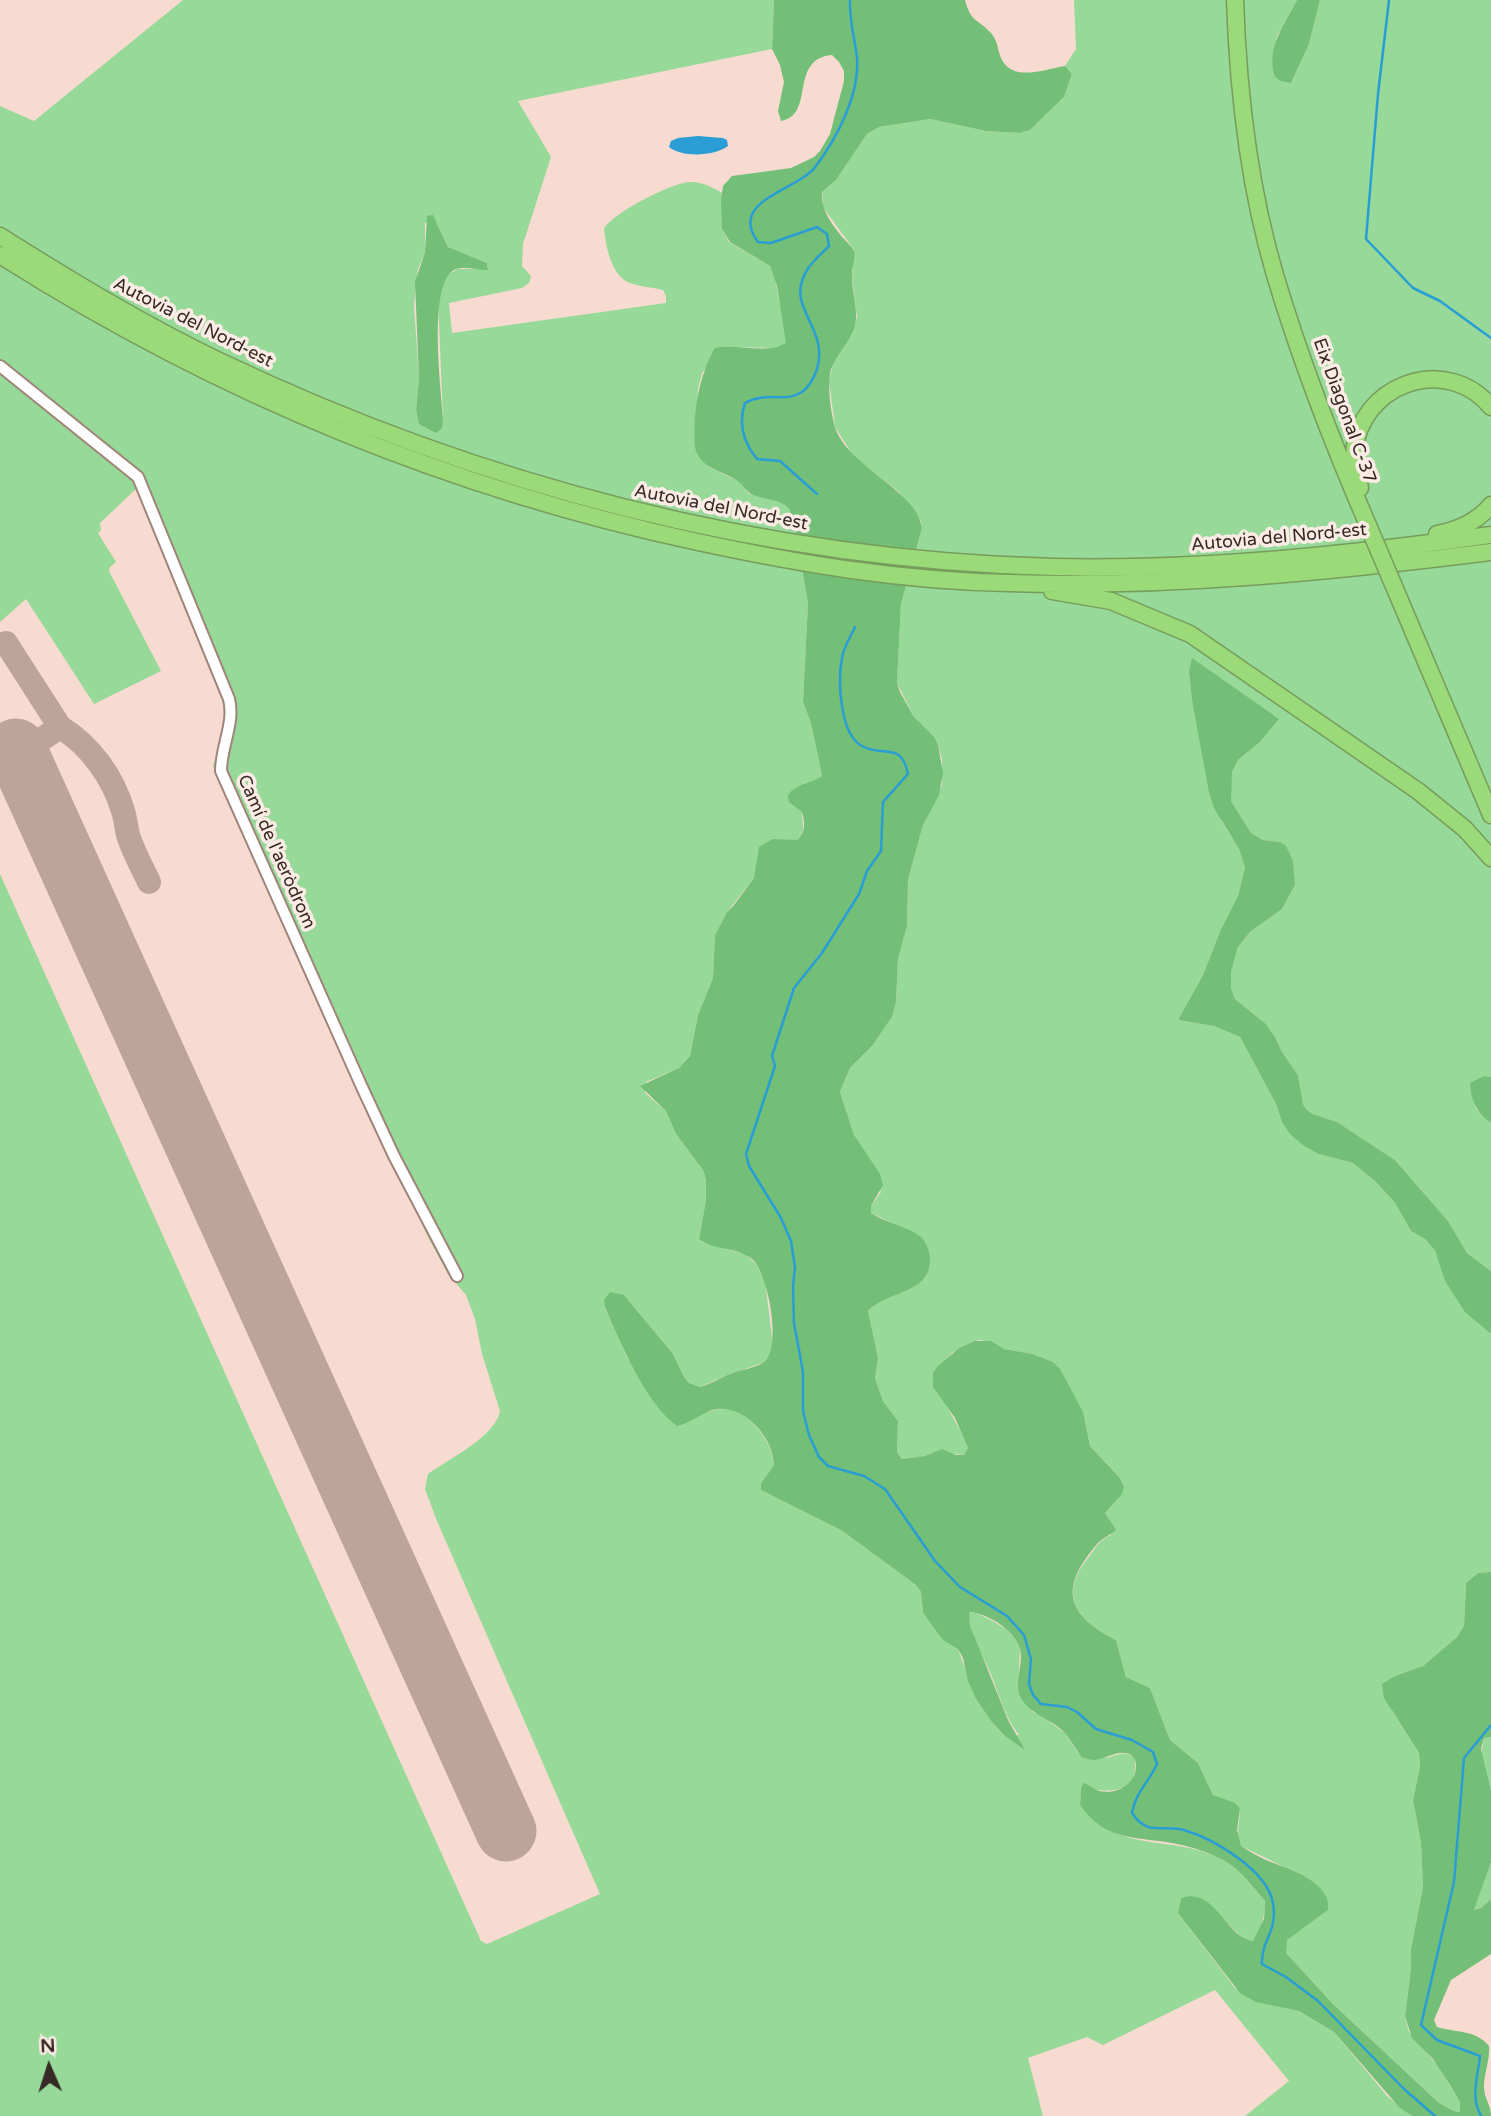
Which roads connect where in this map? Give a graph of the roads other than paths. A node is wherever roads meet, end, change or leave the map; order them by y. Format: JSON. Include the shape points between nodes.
{"nodes":[{"id":1,"x":1234,"y":0,"type":"edge"},
{"id":2,"x":0,"y":236,"type":"edge"},
{"id":3,"x":0,"y":255,"type":"edge"},
{"id":4,"x":0,"y":366,"type":"edge"},
{"id":5,"x":1491,"y":407,"type":"edge"},
{"id":6,"x":1491,"y":505,"type":"edge"},
{"id":7,"x":1367,"y":526,"type":"junction"},
{"id":8,"x":1491,"y":535,"type":"edge"},
{"id":9,"x":1491,"y":552,"type":"edge"},
{"id":10,"x":1294,"y":558,"type":"junction"},
{"id":11,"x":1004,"y":583,"type":"junction"},
{"id":12,"x":1491,"y":815,"type":"edge"},
{"id":13,"x":1491,"y":858,"type":"edge"},
{"id":14,"x":457,"y":1276,"type":"dead end"}],
"edges":[{"from":1,"to":7,"type":"highway","name":"Eix Diagonal C-37","via":[[1242,99],[1275,274],[1325,424]]},
{"from":2,"to":10,"type":"highway","name":"Autovia del Nord-est","via":[[131,315],[289,393],[473,465],[595,501],[791,542],[960,562],[1114,567]]},
{"from":3,"to":11,"type":"highway","name":"Autovia del Nord-est","via":[[131,334],[235,387],[333,431],[466,480],[636,529],[792,562]]},
{"from":4,"to":14,"type":"street","name":"Camí de l'aeròdrom","via":[[138,477],[229,699],[232,715],[221,771],[394,1156]]},
{"from":5,"to":7,"type":"highway","via":[[1463,386],[1431,379],[1398,386],[1375,404],[1355,443]]},
{"from":6,"to":10,"type":"highway","via":[[1454,530],[1315,550]]},
{"from":7,"to":12,"type":"highway","name":"Eix Diagonal C-37","bridge":true},
{"from":8,"to":10,"type":"highway","name":"Autovia del Nord-est"},
{"from":9,"to":11,"type":"highway","name":"Autovia del Nord-est","via":[[1229,580]]},
{"from":11,"to":13,"type":"highway","via":[[1111,601],[1190,634],[1418,791],[1465,829]]}]}
